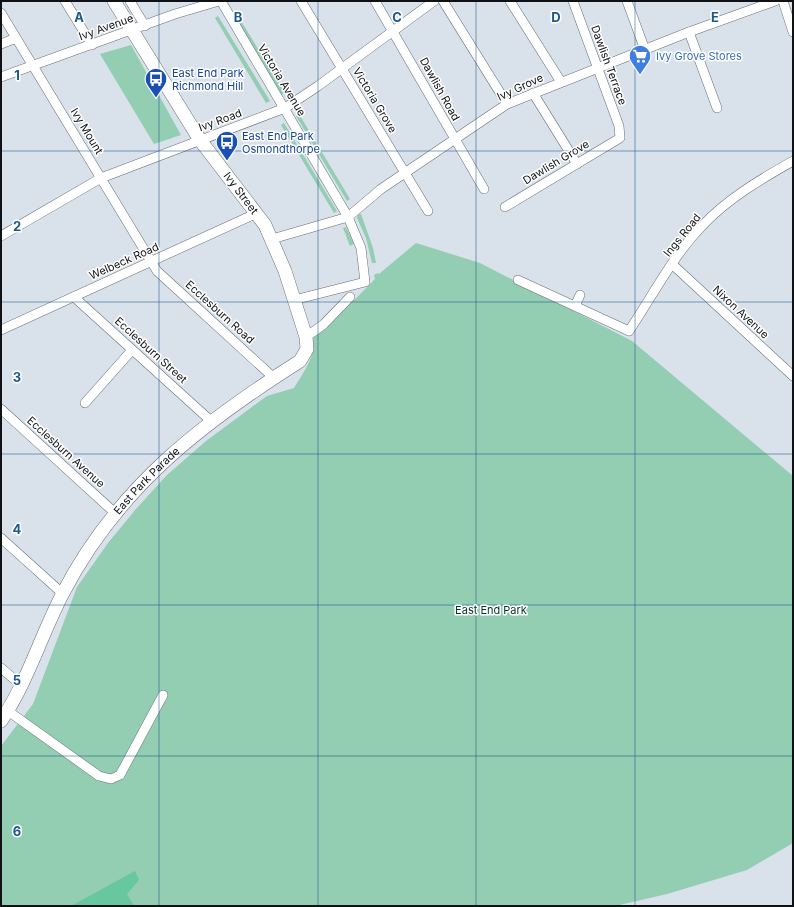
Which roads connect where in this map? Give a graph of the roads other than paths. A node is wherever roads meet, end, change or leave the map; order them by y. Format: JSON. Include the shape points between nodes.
{"nodes":[{"id":1,"x":65,"y":1,"type":"edge"},
{"id":2,"x":114,"y":1,"type":"edge"},
{"id":3,"x":130,"y":1,"type":"edge"},
{"id":4,"x":220,"y":1,"type":"edge"},
{"id":5,"x":301,"y":1,"type":"edge"},
{"id":6,"x":375,"y":1,"type":"edge"},
{"id":7,"x":434,"y":1,"type":"edge"},
{"id":8,"x":443,"y":1,"type":"edge"},
{"id":9,"x":510,"y":1,"type":"edge"},
{"id":10,"x":573,"y":1,"type":"edge"},
{"id":11,"x":627,"y":1,"type":"edge"},
{"id":12,"x":775,"y":1,"type":"edge"},
{"id":13,"x":783,"y":1,"type":"edge"},
{"id":14,"x":1,"y":13,"type":"edge"},
{"id":15,"x":139,"y":28,"type":"junction"},
{"id":16,"x":393,"y":31,"type":"junction"},
{"id":17,"x":689,"y":32,"type":"junction"},
{"id":18,"x":793,"y":32,"type":"edge"},
{"id":19,"x":16,"y":38,"type":"junction"},
{"id":20,"x":1,"y":44,"type":"edge"},
{"id":21,"x":92,"y":45,"type":"junction"},
{"id":22,"x":645,"y":50,"type":"junction"},
{"id":23,"x":33,"y":66,"type":"junction"},
{"id":24,"x":342,"y":68,"type":"junction"},
{"id":25,"x":598,"y":68,"type":"junction"},
{"id":26,"x":1,"y":77,"type":"edge"},
{"id":27,"x":562,"y":82,"type":"junction"},
{"id":28,"x":533,"y":93,"type":"junction"},
{"id":29,"x":507,"y":104,"type":"junction"},
{"id":30,"x":285,"y":108,"type":"junction"},
{"id":31,"x":717,"y":108,"type":"dead end"},
{"id":32,"x":620,"y":138,"type":"joint"},
{"id":33,"x":200,"y":140,"type":"junction"},
{"id":34,"x":454,"y":140,"type":"junction"},
{"id":35,"x":793,"y":161,"type":"edge"},
{"id":36,"x":578,"y":164,"type":"junction"},
{"id":37,"x":405,"y":172,"type":"junction"},
{"id":38,"x":101,"y":178,"type":"junction"},
{"id":39,"x":484,"y":189,"type":"dead end"},
{"id":40,"x":504,"y":207,"type":"dead end"},
{"id":41,"x":428,"y":211,"type":"dead end"},
{"id":42,"x":257,"y":213,"type":"junction"},
{"id":43,"x":348,"y":217,"type":"junction"},
{"id":44,"x":1,"y":236,"type":"edge"},
{"id":45,"x":272,"y":239,"type":"junction"},
{"id":46,"x":152,"y":261,"type":"junction"},
{"id":47,"x":673,"y":265,"type":"junction"},
{"id":48,"x":518,"y":280,"type":"dead end"},
{"id":49,"x":580,"y":295,"type":"dead end"},
{"id":50,"x":74,"y":297,"type":"junction"},
{"id":51,"x":350,"y":297,"type":"dead end"},
{"id":52,"x":294,"y":300,"type":"junction"},
{"id":53,"x":575,"y":306,"type":"junction"},
{"id":54,"x":1,"y":330,"type":"edge"},
{"id":55,"x":306,"y":336,"type":"junction"},
{"id":56,"x":132,"y":350,"type":"junction"},
{"id":57,"x":793,"y":376,"type":"edge"},
{"id":58,"x":274,"y":378,"type":"junction"},
{"id":59,"x":85,"y":403,"type":"dead end"},
{"id":60,"x":1,"y":409,"type":"edge"},
{"id":61,"x":211,"y":421,"type":"junction"},
{"id":62,"x":115,"y":513,"type":"junction"},
{"id":63,"x":1,"y":538,"type":"edge"},
{"id":64,"x":62,"y":593,"type":"junction"},
{"id":65,"x":1,"y":668,"type":"edge"},
{"id":66,"x":21,"y":686,"type":"junction"},
{"id":67,"x":163,"y":695,"type":"dead end"},
{"id":68,"x":5,"y":716,"type":"edge"}],
"edges":[{"from":1,"to":21,"type":"street"},
{"from":2,"to":15,"type":"street","name":"Ivy Street"},
{"from":3,"to":15,"type":"street","name":"Ivy Street"},
{"from":4,"to":15,"type":"street","name":"Ivy Avenue"},
{"from":4,"to":30,"type":"street","name":"Victoria Avenue"},
{"from":5,"to":24,"type":"street","name":"Victoria Grove"},
{"from":6,"to":16,"type":"street","name":"Dawlish Road"},
{"from":7,"to":16,"type":"street","name":"Ivy Road"},
{"from":8,"to":29,"type":"street"},
{"from":9,"to":27,"type":"street"},
{"from":10,"to":25,"type":"street","name":"Dawlish Terrace"},
{"from":11,"to":22,"type":"street"},
{"from":12,"to":17,"type":"street","name":"Ivy Grove"},
{"from":13,"to":18,"type":"street"},
{"from":14,"to":19,"type":"street","name":"Ivy Mount"},
{"from":15,"to":21,"type":"street","name":"Ivy Avenue"},
{"from":15,"to":33,"type":"street","name":"Ivy Street"},
{"from":16,"to":24,"type":"street","name":"Ivy Road"},
{"from":16,"to":34,"type":"street","name":"Dawlish Road"},
{"from":17,"to":22,"type":"street","name":"Ivy Grove"},
{"from":17,"to":31,"type":"street"},
{"from":19,"to":20,"type":"street"},
{"from":19,"to":23,"type":"street","name":"Ivy Mount"},
{"from":21,"to":23,"type":"street","name":"Ivy Avenue"},
{"from":22,"to":25,"type":"street","name":"Ivy Grove"},
{"from":23,"to":26,"type":"street","name":"Ivy Avenue"},
{"from":23,"to":38,"type":"street","name":"Ivy Mount"},
{"from":24,"to":30,"type":"street","name":"Ivy Road"},
{"from":24,"to":37,"type":"street","name":"Victoria Grove"},
{"from":25,"to":27,"type":"street","name":"Ivy Grove"},
{"from":25,"to":32,"type":"street","name":"Dawlish Terrace","via":[[619,126]]},
{"from":27,"to":28,"type":"street","name":"Ivy Grove"},
{"from":28,"to":29,"type":"street","name":"Ivy Grove"},
{"from":28,"to":36,"type":"street"},
{"from":29,"to":34,"type":"street","name":"Ivy Grove"},
{"from":30,"to":33,"type":"street","name":"Ivy Road"},
{"from":30,"to":43,"type":"street","name":"Victoria Avenue"},
{"from":32,"to":36,"type":"street","name":"Dawlish Grove"},
{"from":33,"to":38,"type":"street","name":"Ivy Road"},
{"from":33,"to":42,"type":"street","name":"Ivy Street"},
{"from":34,"to":37,"type":"street","name":"Ivy Grove"},
{"from":34,"to":39,"type":"street","name":"Dawlish Road"},
{"from":35,"to":47,"type":"street","name":"Ings Road","via":[[722,208],[702,226]]},
{"from":36,"to":40,"type":"street","name":"Dawlish Grove"},
{"from":37,"to":41,"type":"street","name":"Victoria Grove"},
{"from":37,"to":43,"type":"street","name":"Ivy Grove"},
{"from":38,"to":44,"type":"street","name":"Ivy Road"},
{"from":38,"to":46,"type":"street","name":"Ivy Mount"},
{"from":42,"to":45,"type":"street","name":"Ivy Street"},
{"from":42,"to":46,"type":"street","name":"Welbeck Road"},
{"from":43,"to":45,"type":"street","name":"Ivy Grove"},
{"from":43,"to":52,"type":"street","name":"Victoria Avenue","via":[[361,248],[365,282]]},
{"from":45,"to":52,"type":"street","name":"Ivy Street"},
{"from":46,"to":50,"type":"street","name":"Welbeck Road"},
{"from":46,"to":58,"type":"street","name":"Ecclesburn Road","via":[[165,279]]},
{"from":47,"to":53,"type":"street","name":"Ings Road","via":[[629,331]]},
{"from":47,"to":57,"type":"street","name":"Nixon Avenue"},
{"from":48,"to":53,"type":"street"},
{"from":49,"to":53,"type":"street"},
{"from":50,"to":54,"type":"street","name":"Welbeck Road"},
{"from":50,"to":56,"type":"street","name":"Ecclesburn Street"},
{"from":51,"to":55,"type":"street","via":[[324,324]]},
{"from":52,"to":55,"type":"street","name":"Ivy Street"},
{"from":55,"to":58,"type":"street","name":"East Park Parade","via":[[305,356]]},
{"from":56,"to":59,"type":"street"},
{"from":56,"to":61,"type":"street","name":"Ecclesburn Street"},
{"from":58,"to":61,"type":"street","name":"East Park Parade"},
{"from":60,"to":62,"type":"street","name":"Ecclesburn Avenue"},
{"from":61,"to":62,"type":"street","name":"East Park Parade","via":[[152,473]]},
{"from":62,"to":64,"type":"street","name":"East Park Parade"},
{"from":63,"to":64,"type":"street"},
{"from":64,"to":66,"type":"street","name":"East Park Parade"},
{"from":65,"to":66,"type":"street"},
{"from":66,"to":68,"type":"street","name":"East Park Parade"},
{"from":67,"to":68,"type":"street","via":[[120,775],[111,778],[99,776]]}]}
